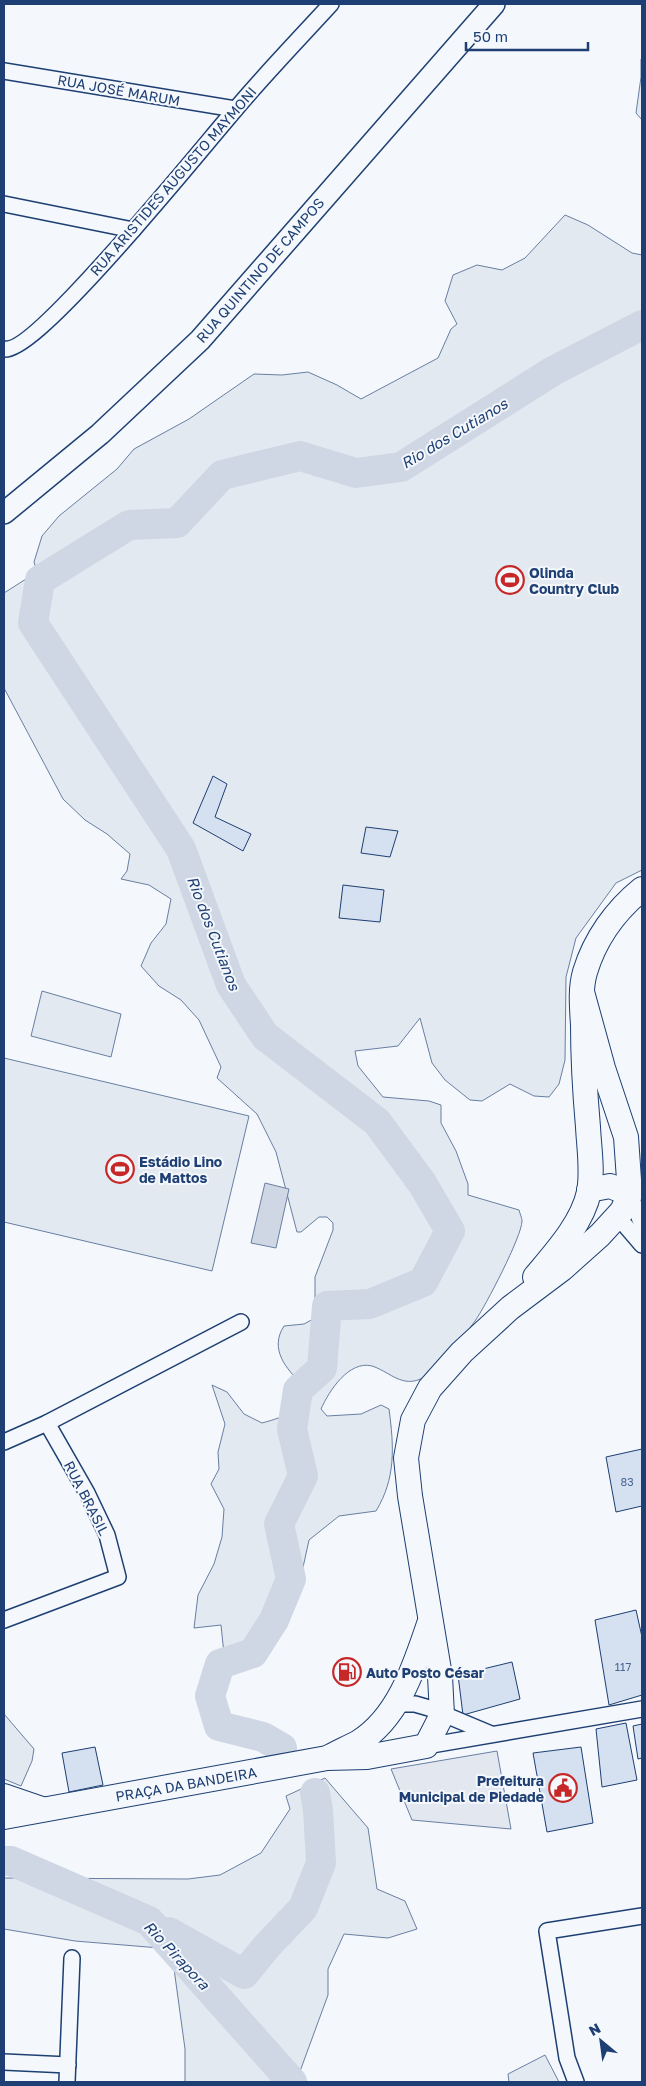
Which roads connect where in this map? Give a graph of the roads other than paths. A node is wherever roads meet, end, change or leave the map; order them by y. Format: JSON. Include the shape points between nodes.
{"nodes":[{"id":1,"x":331,"y":4,"type":"edge"},
{"id":2,"x":488,"y":6,"type":"edge"},
{"id":3,"x":4,"y":70,"type":"edge"},
{"id":4,"x":235,"y":109,"type":"junction"},
{"id":5,"x":4,"y":204,"type":"edge"},
{"id":6,"x":133,"y":230,"type":"junction"},
{"id":7,"x":6,"y":349,"type":"edge"},
{"id":8,"x":4,"y":513,"type":"edge"},
{"id":9,"x":642,"y":889,"type":"edge"},
{"id":10,"x":582,"y":992,"type":"junction"},
{"id":11,"x":636,"y":1192,"type":"edge"},
{"id":12,"x":588,"y":1195,"type":"junction"},
{"id":13,"x":618,"y":1217,"type":"junction"},
{"id":14,"x":642,"y":1225,"type":"edge"},
{"id":15,"x":642,"y":1245,"type":"edge"},
{"id":16,"x":510,"y":1308,"type":"junction"},
{"id":17,"x":241,"y":1322,"type":"dead end"},
{"id":18,"x":47,"y":1423,"type":"junction"},
{"id":19,"x":4,"y":1442,"type":"edge"},
{"id":20,"x":4,"y":1620,"type":"edge"},
{"id":21,"x":431,"y":1620,"type":"junction"},
{"id":22,"x":396,"y":1704,"type":"junction"},
{"id":23,"x":642,"y":1709,"type":"edge"},
{"id":24,"x":442,"y":1715,"type":"junction"},
{"id":25,"x":491,"y":1734,"type":"junction"},
{"id":26,"x":426,"y":1746,"type":"junction"},
{"id":27,"x":327,"y":1758,"type":"junction"},
{"id":28,"x":4,"y":1796,"type":"edge"},
{"id":29,"x":46,"y":1811,"type":"junction"},
{"id":30,"x":4,"y":1817,"type":"edge"},
{"id":31,"x":642,"y":1916,"type":"edge"},
{"id":32,"x":72,"y":1958,"type":"dead end"},
{"id":33,"x":4,"y":2062,"type":"edge"},
{"id":34,"x":68,"y":2065,"type":"junction"},
{"id":35,"x":67,"y":2082,"type":"edge"},
{"id":36,"x":576,"y":2082,"type":"edge"}],
"edges":[{"from":1,"to":4,"type":"street","name":"RUA ARISTIDES AUGUSTO MAYMONI"},
{"from":2,"to":8,"type":"main road","name":"RUA QUINTINO DE CAMPOS","via":[[200,340],[100,434]]},
{"from":3,"to":4,"type":"street","name":"RUA JOSÉ MARUM"},
{"from":4,"to":6,"type":"street","name":"RUA ARISTIDES AUGUSTO MAYMONI"},
{"from":5,"to":6,"type":"street"},
{"from":6,"to":7,"type":"street","name":"RUA ARISTIDES AUGUSTO MAYMONI","via":[[60,309],[22,343]]},
{"from":9,"to":10,"type":"main road","via":[[617,913],[599,939],[585,973]]},
{"from":10,"to":11,"type":"main road","via":[[626,1137]]},
{"from":10,"to":12,"type":"main road","via":[[590,1156]]},
{"from":11,"to":12,"type":"main road","via":[[610,1186]]},
{"from":11,"to":13,"type":"main road"},
{"from":11,"to":14,"type":"street"},
{"from":12,"to":13,"type":"main road","via":[[598,1215]]},
{"from":12,"to":16,"type":"main road","via":[[560,1247]]},
{"from":13,"to":15,"type":"street"},
{"from":13,"to":16,"type":"main road","via":[[562,1269]]},
{"from":16,"to":21,"type":"main road","via":[[462,1352],[430,1388],[413,1420],[406,1458]]},
{"from":17,"to":18,"type":"street"},
{"from":18,"to":19,"type":"street"},
{"from":18,"to":20,"type":"street","name":"RUA BRASIL","via":[[107,1535],[118,1577]]},
{"from":21,"to":22,"type":"main road","via":[[414,1668]]},
{"from":21,"to":24,"type":"main road"},
{"from":22,"to":24,"type":"street","via":[[415,1704]]},
{"from":22,"to":27,"type":"main road","via":[[361,1741]]},
{"from":23,"to":25,"type":"street"},
{"from":24,"to":25,"type":"street"},
{"from":24,"to":26,"type":"main road"},
{"from":25,"to":26,"type":"street"},
{"from":26,"to":27,"type":"main road","via":[[367,1757]]},
{"from":27,"to":29,"type":"main road","name":"PRAÇA DA BANDEIRA"},
{"from":28,"to":29,"type":"main road"},
{"from":29,"to":30,"type":"main road","name":"PRAÇA DA BANDEIRA"},
{"from":31,"to":36,"type":"street","via":[[546,1931],[567,2058]]},
{"from":32,"to":34,"type":"street"},
{"from":33,"to":34,"type":"street"},
{"from":34,"to":35,"type":"street"}]}
